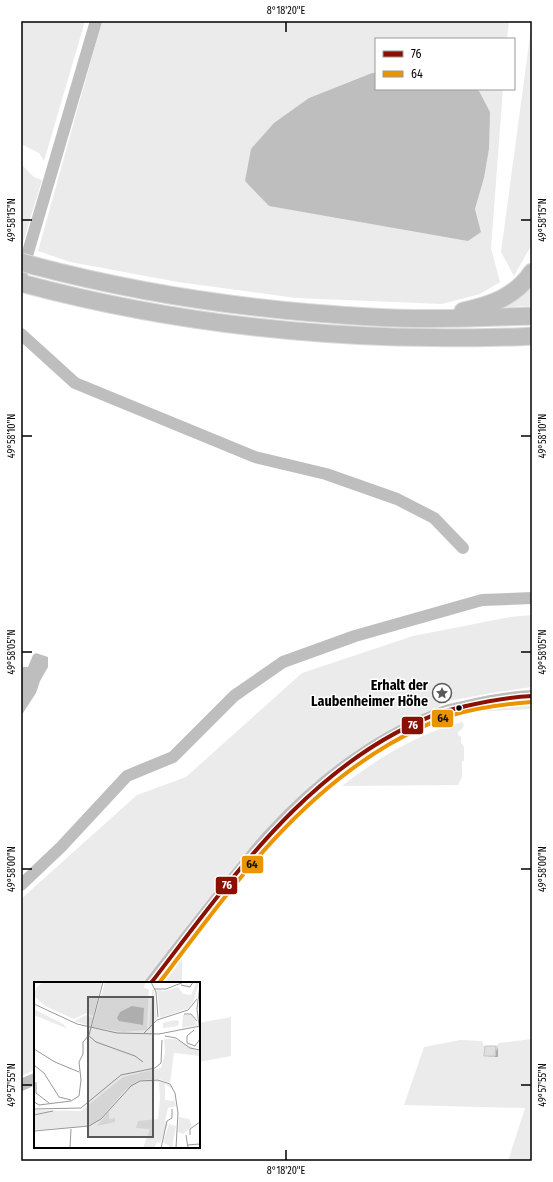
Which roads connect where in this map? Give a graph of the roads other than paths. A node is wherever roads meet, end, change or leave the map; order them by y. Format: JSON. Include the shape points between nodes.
{"nodes":[{"id":1,"x":96,"y":21,"type":"edge"},
{"id":2,"x":28,"y":264,"type":"edge"},
{"id":3,"x":532,"y":272,"type":"edge"},
{"id":4,"x":24,"y":282,"type":"edge"},
{"id":5,"x":532,"y":316,"type":"edge"},
{"id":6,"x":434,"y":318,"type":"junction"},
{"id":7,"x":21,"y":334,"type":"edge"},
{"id":8,"x":532,"y":336,"type":"edge"},
{"id":9,"x":463,"y":548,"type":"dead end"},
{"id":10,"x":532,"y":598,"type":"edge"},
{"id":11,"x":532,"y":696,"type":"edge"},
{"id":12,"x":21,"y":885,"type":"edge"},
{"id":13,"x":152,"y":982,"type":"edge"},
{"id":14,"x":34,"y":1078,"type":"edge"},
{"id":15,"x":21,"y":1085,"type":"edge"}],
"edges":[{"from":1,"to":4,"type":"street"},
{"from":2,"to":6,"type":"highway","via":[[94,281],[245,306],[373,317]]},
{"from":3,"to":6,"type":"highway","via":[[523,284],[504,298],[482,307]]},
{"from":4,"to":8,"type":"highway","via":[[111,305],[293,331],[440,338]]},
{"from":5,"to":6,"type":"highway"},
{"from":7,"to":9,"type":"street","via":[[75,383],[255,457],[326,474],[397,499],[434,518]]},
{"from":10,"to":12,"type":"street","via":[[482,600],[355,636],[283,662],[234,696],[173,757],[127,776],[61,847]]},
{"from":11,"to":13,"type":"street","via":[[493,700],[445,711],[422,720],[363,753],[334,774],[270,835]]},
{"from":14,"to":15,"type":"street"}]}
